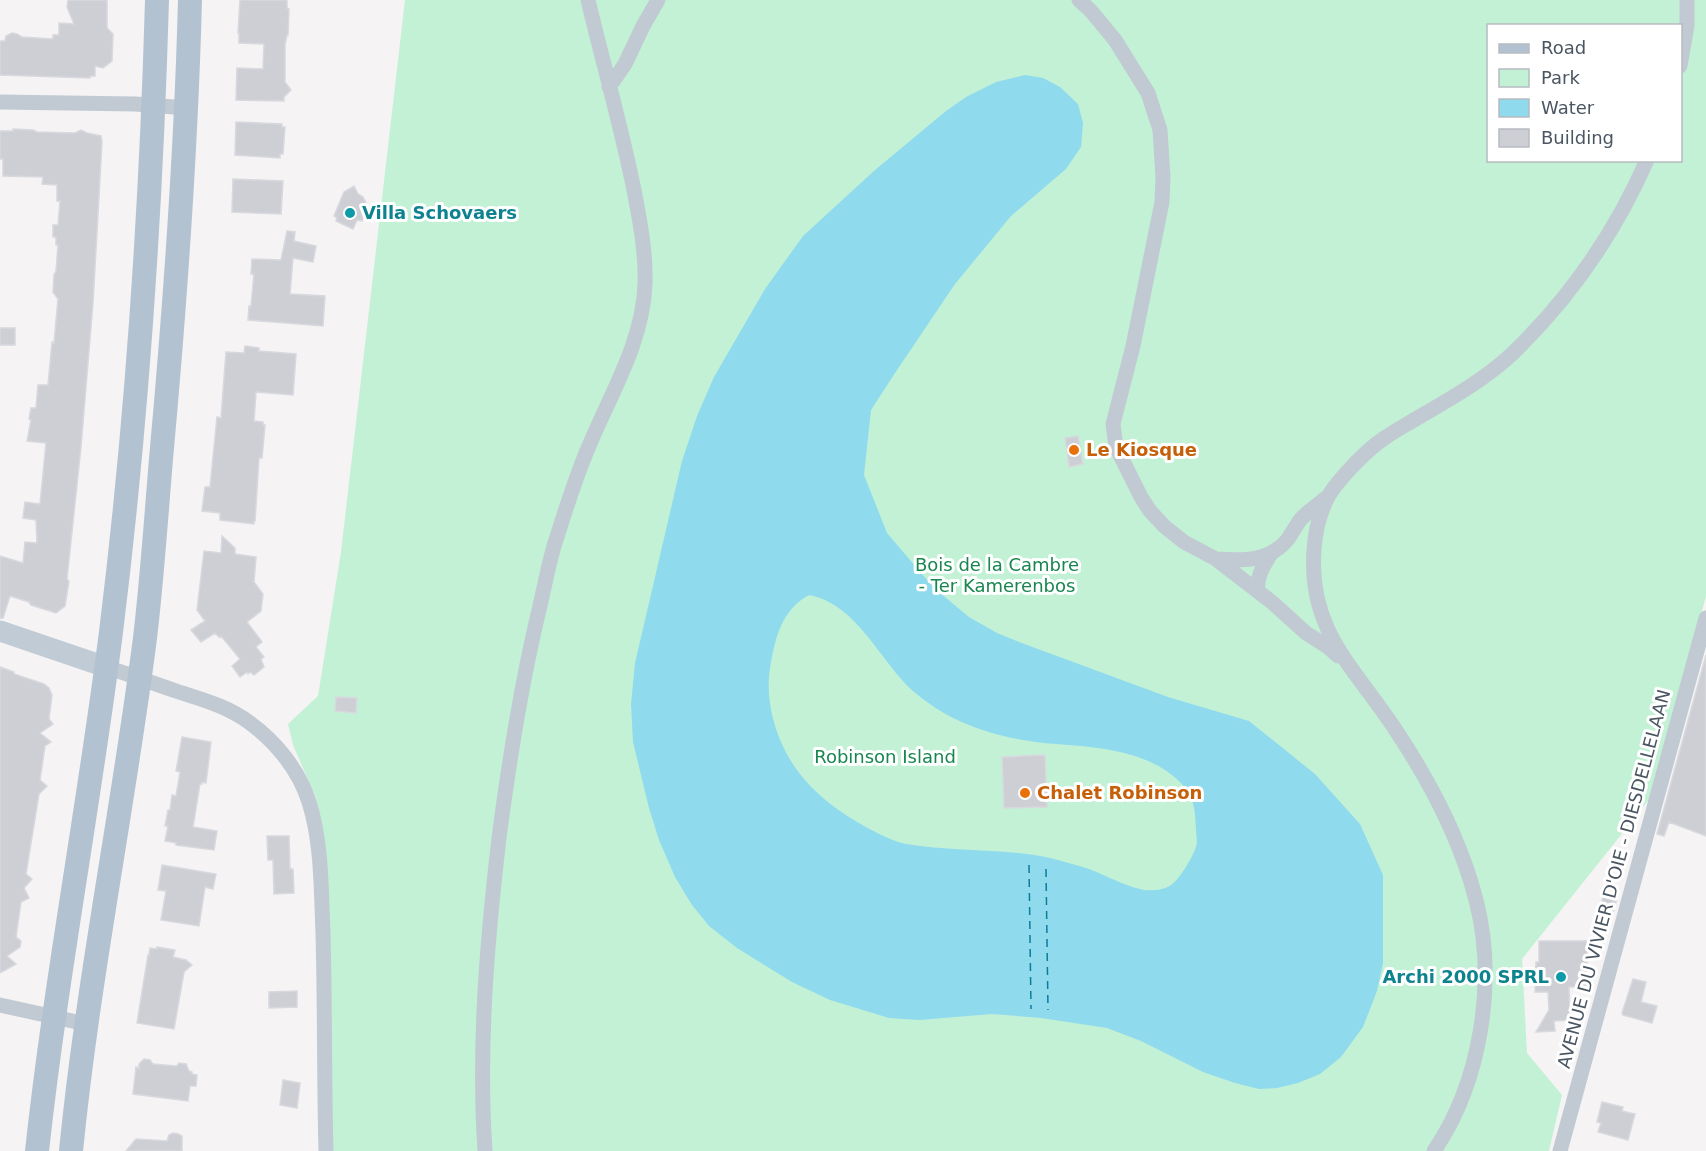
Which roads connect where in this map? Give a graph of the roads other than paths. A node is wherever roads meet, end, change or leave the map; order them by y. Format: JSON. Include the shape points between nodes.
{"nodes":[{"id":1,"x":157,"y":0,"type":"edge"},
{"id":2,"x":190,"y":0,"type":"edge"},
{"id":3,"x":588,"y":0,"type":"edge"},
{"id":4,"x":658,"y":0,"type":"edge"},
{"id":5,"x":1079,"y":0,"type":"edge"},
{"id":6,"x":1687,"y":0,"type":"edge"},
{"id":7,"x":1682,"y":55,"type":"edge"},
{"id":8,"x":609,"y":87,"type":"junction"},
{"id":9,"x":0,"y":102,"type":"edge"},
{"id":10,"x":154,"y":106,"type":"junction"},
{"id":11,"x":187,"y":108,"type":"junction"},
{"id":12,"x":1646,"y":162,"type":"edge"},
{"id":13,"x":1327,"y":498,"type":"junction"},
{"id":14,"x":1272,"y":552,"type":"junction"},
{"id":15,"x":1216,"y":559,"type":"junction"},
{"id":16,"x":1258,"y":591,"type":"junction"},
{"id":17,"x":1706,"y":618,"type":"edge"},
{"id":18,"x":0,"y":631,"type":"edge"},
{"id":19,"x":1704,"y":634,"type":"edge"},
{"id":20,"x":1347,"y":665,"type":"junction"},
{"id":21,"x":106,"y":667,"type":"junction"},
{"id":22,"x":139,"y":678,"type":"junction"},
{"id":23,"x":0,"y":1005,"type":"edge"},
{"id":24,"x":54,"y":1018,"type":"junction"},
{"id":25,"x":86,"y":1024,"type":"junction"},
{"id":26,"x":37,"y":1151,"type":"edge"},
{"id":27,"x":71,"y":1151,"type":"edge"},
{"id":28,"x":326,"y":1151,"type":"edge"},
{"id":29,"x":485,"y":1151,"type":"edge"},
{"id":30,"x":1434,"y":1151,"type":"edge"},
{"id":31,"x":1560,"y":1151,"type":"edge"}],
"edges":[{"from":1,"to":10,"type":"main road"},
{"from":2,"to":11,"type":"main road"},
{"from":3,"to":8,"type":"street"},
{"from":4,"to":8,"type":"street"},
{"from":5,"to":15,"type":"street","via":[[1115,40],[1148,93],[1160,130],[1162,202],[1113,424],[1116,447],[1150,511],[1184,542]]},
{"from":6,"to":7,"type":"street"},
{"from":8,"to":29,"type":"street","via":[[639,216],[644,257],[643,304],[628,359],[570,496],[553,551],[519,701],[504,798],[484,987]]},
{"from":9,"to":10,"type":"street"},
{"from":10,"to":11,"type":"street"},
{"from":10,"to":21,"type":"main road","via":[[138,374]]},
{"from":11,"to":22,"type":"main road","via":[[169,375]]},
{"from":12,"to":13,"type":"street","via":[[1610,234],[1543,322],[1493,371],[1384,438],[1362,456]]},
{"from":13,"to":14,"type":"street","via":[[1300,519],[1281,547]]},
{"from":13,"to":20,"type":"street","via":[[1318,522],[1314,589],[1329,632]]},
{"from":14,"to":15,"type":"street","via":[[1247,561]]},
{"from":14,"to":16,"type":"street","via":[[1260,572]]},
{"from":15,"to":16,"type":"street"},
{"from":16,"to":20,"type":"street"},
{"from":17,"to":19,"type":"street","name":"AVENUE DU VIVIER D'OIE - DIESDELLELAAN"},
{"from":18,"to":21,"type":"street"},
{"from":19,"to":31,"type":"street","name":"AVENUE DU VIVIER D'OIE - DIESDELLELAAN"},
{"from":20,"to":30,"type":"street","via":[[1419,767],[1450,826],[1476,900],[1484,972],[1475,1062],[1449,1126]]},
{"from":21,"to":22,"type":"street"},
{"from":21,"to":24,"type":"main road"},
{"from":22,"to":25,"type":"main road"},
{"from":22,"to":28,"type":"street","via":[[222,706],[249,722],[282,752],[309,801],[321,885]]},
{"from":23,"to":24,"type":"street"},
{"from":24,"to":25,"type":"street"},
{"from":24,"to":26,"type":"main road"},
{"from":25,"to":27,"type":"main road"}]}
